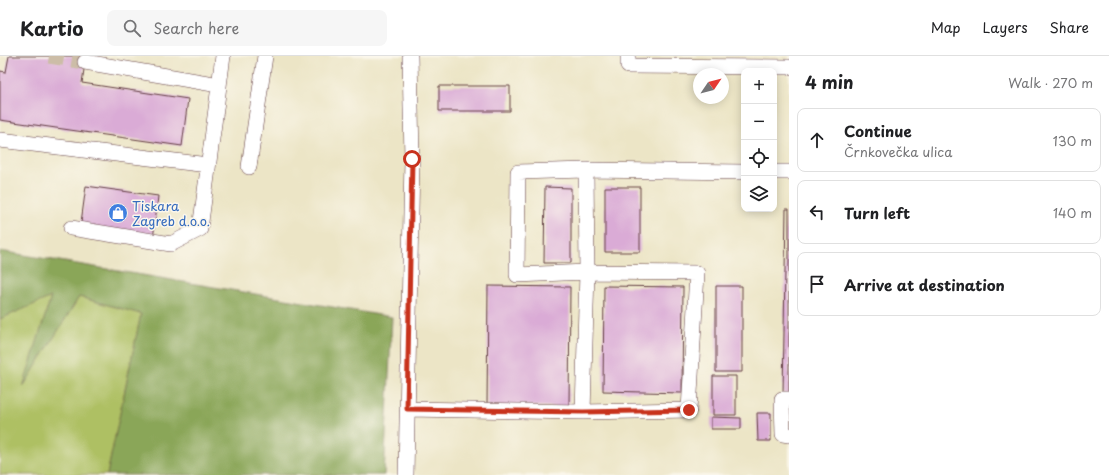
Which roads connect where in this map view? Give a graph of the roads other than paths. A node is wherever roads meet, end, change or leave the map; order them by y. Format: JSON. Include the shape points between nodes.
{"nodes":[{"id":1,"x":223,"y":56,"type":"edge"},
{"id":2,"x":265,"y":56,"type":"edge"},
{"id":3,"x":410,"y":56,"type":"edge"},
{"id":4,"x":628,"y":56,"type":"edge"},
{"id":5,"x":85,"y":62,"type":"tunnel mouth"},
{"id":6,"x":789,"y":67,"type":"edge"},
{"id":7,"x":219,"y":85,"type":"junction"},
{"id":8,"x":0,"y":140,"type":"edge"},
{"id":9,"x":208,"y":165,"type":"junction"},
{"id":10,"x":249,"y":167,"type":"dead end"},
{"id":11,"x":586,"y":170,"type":"junction"},
{"id":12,"x":741,"y":172,"type":"edge"},
{"id":13,"x":777,"y":172,"type":"edge"},
{"id":14,"x":789,"y":172,"type":"edge"},
{"id":15,"x":71,"y":228,"type":"dead end"},
{"id":16,"x":587,"y":272,"type":"junction"},
{"id":17,"x":789,"y":399,"type":"edge"},
{"id":18,"x":407,"y":409,"type":"junction"},
{"id":19,"x":583,"y":412,"type":"junction"},
{"id":20,"x":789,"y":435,"type":"edge"},
{"id":21,"x":406,"y":475,"type":"edge"}],
"edges":[{"from":1,"to":7,"type":"street"},
{"from":2,"to":10,"type":"street"},
{"from":3,"to":18,"type":"street","via":[[412,159]]},
{"from":4,"to":6,"type":"street","via":[[628,66]]},
{"from":5,"to":7,"type":"street"},
{"from":7,"to":9,"type":"street"},
{"from":8,"to":9,"type":"street"},
{"from":9,"to":15,"type":"street","via":[[200,229],[171,244]]},
{"from":11,"to":12,"type":"street"},
{"from":11,"to":16,"type":"street"},
{"from":11,"to":16,"type":"street","via":[[518,172],[517,275]]},
{"from":13,"to":14,"type":"street"},
{"from":16,"to":19,"type":"street"},
{"from":16,"to":19,"type":"street","via":[[697,273],[689,410]]},
{"from":17,"to":20,"type":"street","via":[[782,399],[783,434]]},
{"from":18,"to":19,"type":"street"},
{"from":18,"to":21,"type":"street"}]}
